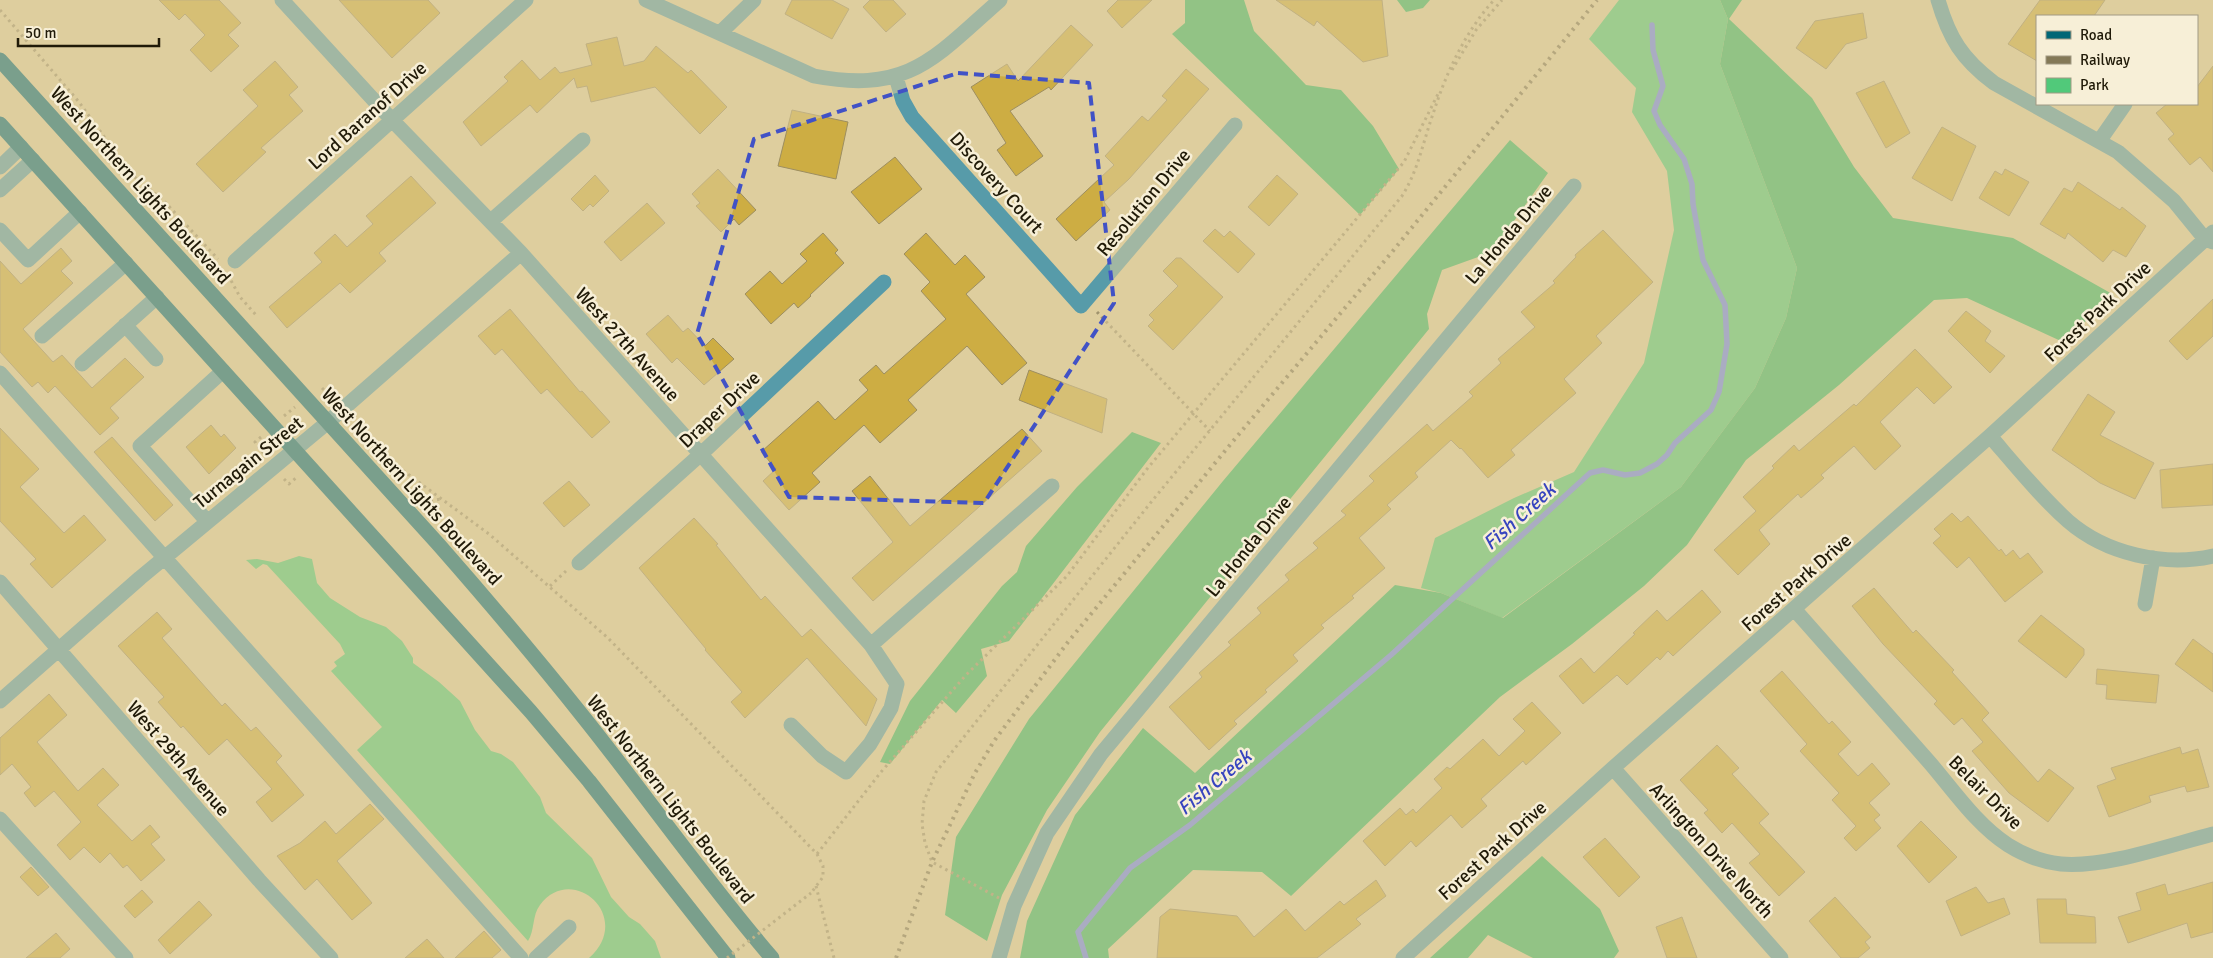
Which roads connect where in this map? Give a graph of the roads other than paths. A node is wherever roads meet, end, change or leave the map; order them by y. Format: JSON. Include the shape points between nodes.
{"nodes":[{"id":1,"x":282,"y":0,"type":"edge"},
{"id":2,"x":526,"y":0,"type":"edge"},
{"id":3,"x":646,"y":0,"type":"edge"},
{"id":4,"x":754,"y":0,"type":"edge"},
{"id":5,"x":1000,"y":0,"type":"edge"},
{"id":6,"x":1938,"y":0,"type":"edge"},
{"id":7,"x":720,"y":34,"type":"junction"},
{"id":8,"x":0,"y":60,"type":"edge"},
{"id":9,"x":896,"y":77,"type":"junction"},
{"id":10,"x":2124,"y":105,"type":"edge"},
{"id":11,"x":392,"y":120,"type":"junction"},
{"id":12,"x":0,"y":124,"type":"edge"},
{"id":13,"x":1235,"y":125,"type":"dead end"},
{"id":14,"x":583,"y":140,"type":"dead end"},
{"id":15,"x":2100,"y":140,"type":"junction"},
{"id":16,"x":21,"y":147,"type":"junction"},
{"id":17,"x":33,"y":160,"type":"junction"},
{"id":18,"x":0,"y":166,"type":"edge"},
{"id":19,"x":1574,"y":186,"type":"dead end"},
{"id":20,"x":0,"y":190,"type":"edge"},
{"id":21,"x":80,"y":212,"type":"junction"},
{"id":22,"x":491,"y":222,"type":"junction"},
{"id":23,"x":0,"y":230,"type":"edge"},
{"id":24,"x":2210,"y":238,"type":"edge"},
{"id":25,"x":521,"y":253,"type":"junction"},
{"id":26,"x":126,"y":262,"type":"junction"},
{"id":27,"x":227,"y":265,"type":"road end"},
{"id":28,"x":884,"y":282,"type":"dead end"},
{"id":29,"x":157,"y":297,"type":"junction"},
{"id":30,"x":1084,"y":303,"type":"joint"},
{"id":31,"x":126,"y":325,"type":"junction"},
{"id":32,"x":42,"y":336,"type":"dead end"},
{"id":33,"x":156,"y":359,"type":"dead end"},
{"id":34,"x":82,"y":364,"type":"dead end"},
{"id":35,"x":223,"y":371,"type":"junction"},
{"id":36,"x":0,"y":373,"type":"edge"},
{"id":37,"x":328,"y":422,"type":"junction"},
{"id":38,"x":1990,"y":436,"type":"junction"},
{"id":39,"x":294,"y":450,"type":"junction"},
{"id":40,"x":700,"y":454,"type":"junction"},
{"id":41,"x":1052,"y":486,"type":"dead end"},
{"id":42,"x":207,"y":521,"type":"junction"},
{"id":43,"x":2213,"y":556,"type":"edge"},
{"id":44,"x":163,"y":558,"type":"junction"},
{"id":45,"x":2153,"y":558,"type":"junction"},
{"id":46,"x":579,"y":563,"type":"road end"},
{"id":47,"x":0,"y":582,"type":"edge"},
{"id":48,"x":2145,"y":604,"type":"dead end"},
{"id":49,"x":1794,"y":610,"type":"junction"},
{"id":50,"x":871,"y":645,"type":"junction"},
{"id":51,"x":57,"y":650,"type":"junction"},
{"id":52,"x":0,"y":701,"type":"edge"},
{"id":53,"x":791,"y":725,"type":"dead end"},
{"id":54,"x":1613,"y":768,"type":"junction"},
{"id":55,"x":0,"y":820,"type":"edge"},
{"id":56,"x":2213,"y":834,"type":"edge"},
{"id":57,"x":569,"y":927,"type":"dead end"},
{"id":58,"x":126,"y":958,"type":"edge"},
{"id":59,"x":331,"y":958,"type":"edge"},
{"id":60,"x":521,"y":958,"type":"edge"},
{"id":61,"x":536,"y":958,"type":"edge"},
{"id":62,"x":728,"y":958,"type":"edge"},
{"id":63,"x":772,"y":958,"type":"edge"},
{"id":64,"x":1000,"y":958,"type":"edge"},
{"id":65,"x":1402,"y":958,"type":"edge"},
{"id":66,"x":1781,"y":958,"type":"edge"}],
"edges":[{"from":1,"to":11,"type":"street","name":"West 27th Avenue"},
{"from":2,"to":11,"type":"street","name":"Lord Baranof Drive"},
{"from":3,"to":7,"type":"street"},
{"from":4,"to":7,"type":"street"},
{"from":5,"to":9,"type":"street","via":[[941,52]]},
{"from":6,"to":15,"type":"street","via":[[1956,46],[1979,72]]},
{"from":7,"to":9,"type":"street","via":[[814,76],[865,82]]},
{"from":8,"to":37,"type":"main road","name":"West Northern Lights Boulevard"},
{"from":9,"to":30,"type":"street","name":"Discovery Court","via":[[912,117]]},
{"from":10,"to":15,"type":"street"},
{"from":11,"to":22,"type":"street","name":"West 27th Avenue"},
{"from":11,"to":27,"type":"street","name":"Lord Baranof Drive"},
{"from":12,"to":16,"type":"main road"},
{"from":13,"to":30,"type":"street","name":"Resolution Drive"},
{"from":14,"to":22,"type":"street"},
{"from":15,"to":24,"type":"street","via":[[2135,166]]},
{"from":16,"to":17,"type":"main road"},
{"from":16,"to":18,"type":"street"},
{"from":17,"to":20,"type":"street"},
{"from":17,"to":21,"type":"main road"},
{"from":19,"to":64,"type":"street","name":"La Honda Drive","via":[[1101,754],[1047,833],[1014,906]]},
{"from":21,"to":23,"type":"street","via":[[28,260]]},
{"from":21,"to":26,"type":"main road"},
{"from":22,"to":25,"type":"street","name":"West 27th Avenue"},
{"from":24,"to":38,"type":"street","name":"Forest Park Drive"},
{"from":25,"to":37,"type":"street","name":"Turnagain Street"},
{"from":25,"to":40,"type":"street","name":"West 27th Avenue"},
{"from":26,"to":29,"type":"main road"},
{"from":26,"to":32,"type":"street"},
{"from":28,"to":40,"type":"street","name":"Draper Drive"},
{"from":29,"to":31,"type":"street"},
{"from":29,"to":35,"type":"main road"},
{"from":31,"to":33,"type":"street"},
{"from":31,"to":34,"type":"street"},
{"from":35,"to":39,"type":"main road"},
{"from":35,"to":42,"type":"street","via":[[140,446]]},
{"from":36,"to":44,"type":"street"},
{"from":37,"to":39,"type":"street","name":"Turnagain Street"},
{"from":37,"to":63,"type":"main road","name":"West Northern Lights Boulevard","via":[[510,627]]},
{"from":38,"to":45,"type":"street","via":[[2055,509],[2083,532],[2116,548]]},
{"from":38,"to":49,"type":"street","name":"Forest Park Drive"},
{"from":39,"to":42,"type":"street","name":"Turnagain Street"},
{"from":39,"to":62,"type":"main road","via":[[531,712]]},
{"from":40,"to":46,"type":"street","name":"Draper Drive"},
{"from":40,"to":50,"type":"street","name":"West 27th Avenue"},
{"from":41,"to":50,"type":"street"},
{"from":42,"to":44,"type":"street","name":"Turnagain Street"},
{"from":43,"to":45,"type":"street"},
{"from":44,"to":51,"type":"street","name":"Turnagain Street"},
{"from":44,"to":60,"type":"street"},
{"from":45,"to":48,"type":"street"},
{"from":47,"to":51,"type":"street","name":"West 29th Avenue"},
{"from":49,"to":54,"type":"street","name":"Forest Park Drive"},
{"from":49,"to":56,"type":"street","name":"Belair Drive","via":[[1970,810],[2008,844],[2026,855],[2062,864],[2084,864]]},
{"from":50,"to":53,"type":"street","name":"West 27th Avenue","via":[[897,684],[892,708],[870,744],[846,772],[822,756]]},
{"from":51,"to":52,"type":"street","name":"Turnagain Street"},
{"from":51,"to":59,"type":"street","name":"West 29th Avenue"},
{"from":54,"to":65,"type":"street","name":"Forest Park Drive"},
{"from":54,"to":66,"type":"street","name":"Arlington Drive North"},
{"from":55,"to":58,"type":"street"},
{"from":57,"to":61,"type":"street"}]}
